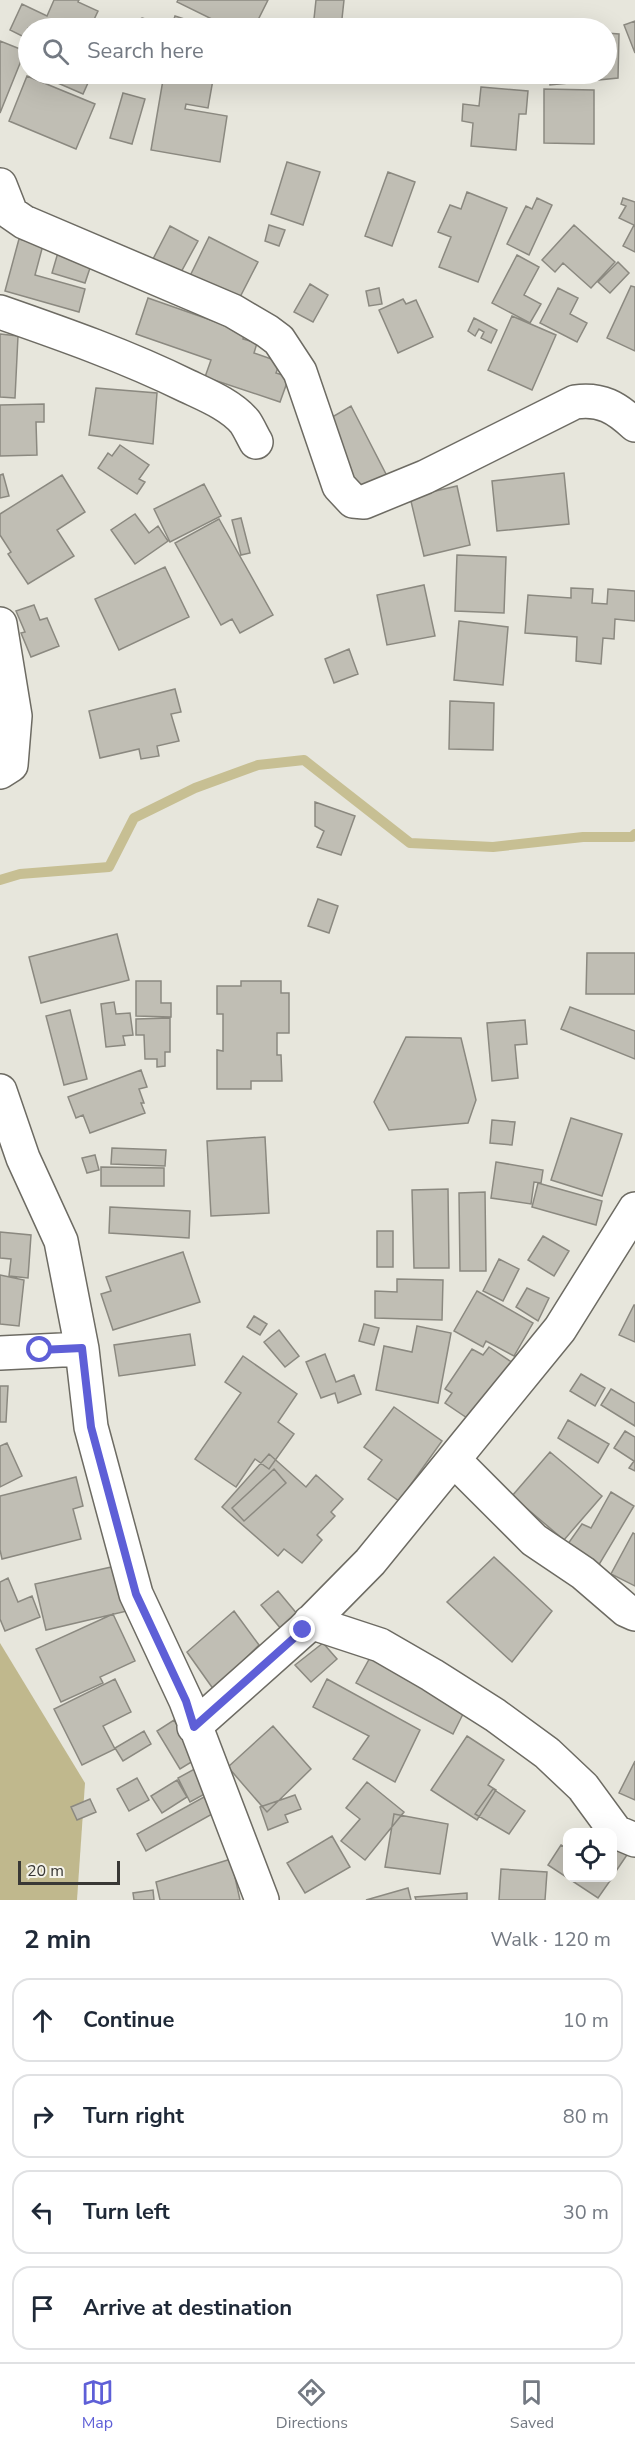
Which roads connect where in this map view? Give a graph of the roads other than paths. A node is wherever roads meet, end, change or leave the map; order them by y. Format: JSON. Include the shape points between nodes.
{"nodes":[{"id":1,"x":0,"y":185,"type":"edge"},
{"id":2,"x":0,"y":312,"type":"edge"},
{"id":3,"x":635,"y":425,"type":"edge"},
{"id":4,"x":256,"y":442,"type":"dead end"},
{"id":5,"x":0,"y":624,"type":"edge"},
{"id":6,"x":0,"y":772,"type":"edge"},
{"id":7,"x":0,"y":1091,"type":"edge"},
{"id":8,"x":635,"y":1209,"type":"edge"},
{"id":9,"x":82,"y":1348,"type":"junction"},
{"id":10,"x":0,"y":1353,"type":"edge"},
{"id":11,"x":454,"y":1460,"type":"junction"},
{"id":12,"x":635,"y":1614,"type":"edge"},
{"id":13,"x":310,"y":1622,"type":"junction"},
{"id":14,"x":194,"y":1727,"type":"junction"},
{"id":15,"x":635,"y":1840,"type":"edge"},
{"id":16,"x":262,"y":1900,"type":"edge"}],
"edges":[{"from":1,"to":3,"type":"street","via":[[11,213],[24,222],[233,311],[279,340],[300,372],[339,486],[353,501],[364,502],[425,477],[575,402],[589,400],[614,407]]},
{"from":2,"to":4,"type":"street","via":[[118,355],[206,395],[244,421]]},
{"from":5,"to":6,"type":"street","via":[[15,716],[11,765]]},
{"from":7,"to":9,"type":"street","via":[[23,1158],[61,1241]]},
{"from":8,"to":11,"type":"street","via":[[560,1329]]},
{"from":9,"to":10,"type":"street"},
{"from":9,"to":14,"type":"street","via":[[91,1427],[136,1594],[186,1701]]},
{"from":11,"to":12,"type":"street","via":[[534,1540]]},
{"from":11,"to":13,"type":"street","via":[[370,1562]]},
{"from":13,"to":14,"type":"street"},
{"from":13,"to":15,"type":"street","via":[[380,1645],[495,1715],[583,1787],[616,1832]]},
{"from":14,"to":16,"type":"street"}]}
